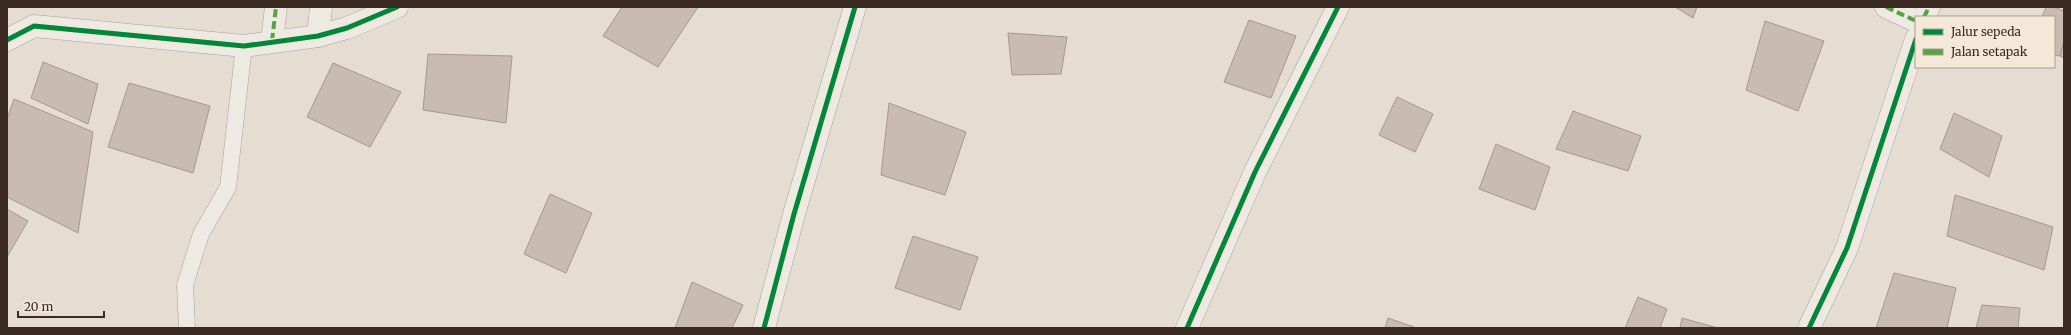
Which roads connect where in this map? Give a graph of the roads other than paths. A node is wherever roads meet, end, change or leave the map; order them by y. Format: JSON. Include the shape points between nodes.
{"nodes":[{"id":1,"x":276,"y":7,"type":"edge"},
{"id":2,"x":321,"y":7,"type":"edge"},
{"id":3,"x":397,"y":7,"type":"edge"},
{"id":4,"x":855,"y":7,"type":"edge"},
{"id":5,"x":1338,"y":7,"type":"edge"},
{"id":6,"x":1886,"y":7,"type":"edge"},
{"id":7,"x":1929,"y":7,"type":"edge"},
{"id":8,"x":1924,"y":16,"type":"edge"},
{"id":9,"x":1915,"y":21,"type":"edge"},
{"id":10,"x":318,"y":36,"type":"junction"},
{"id":11,"x":7,"y":40,"type":"edge"},
{"id":12,"x":272,"y":41,"type":"junction"},
{"id":13,"x":1915,"y":42,"type":"edge"},
{"id":14,"x":244,"y":46,"type":"junction"},
{"id":15,"x":187,"y":328,"type":"edge"},
{"id":16,"x":764,"y":328,"type":"edge"},
{"id":17,"x":1188,"y":328,"type":"edge"},
{"id":18,"x":1809,"y":328,"type":"edge"}],
"edges":[{"from":1,"to":12,"type":"street"},
{"from":2,"to":10,"type":"street"},
{"from":3,"to":10,"type":"street","via":[[347,28]]},
{"from":4,"to":16,"type":"street","via":[[794,214]]},
{"from":5,"to":17,"type":"street","via":[[1255,172]]},
{"from":6,"to":9,"type":"street"},
{"from":7,"to":8,"type":"street"},
{"from":10,"to":12,"type":"street"},
{"from":11,"to":14,"type":"street","via":[[34,26]]},
{"from":12,"to":14,"type":"street"},
{"from":13,"to":18,"type":"street","via":[[1847,248]]},
{"from":14,"to":15,"type":"lane","via":[[228,187],[201,234],[185,285]]}]}
